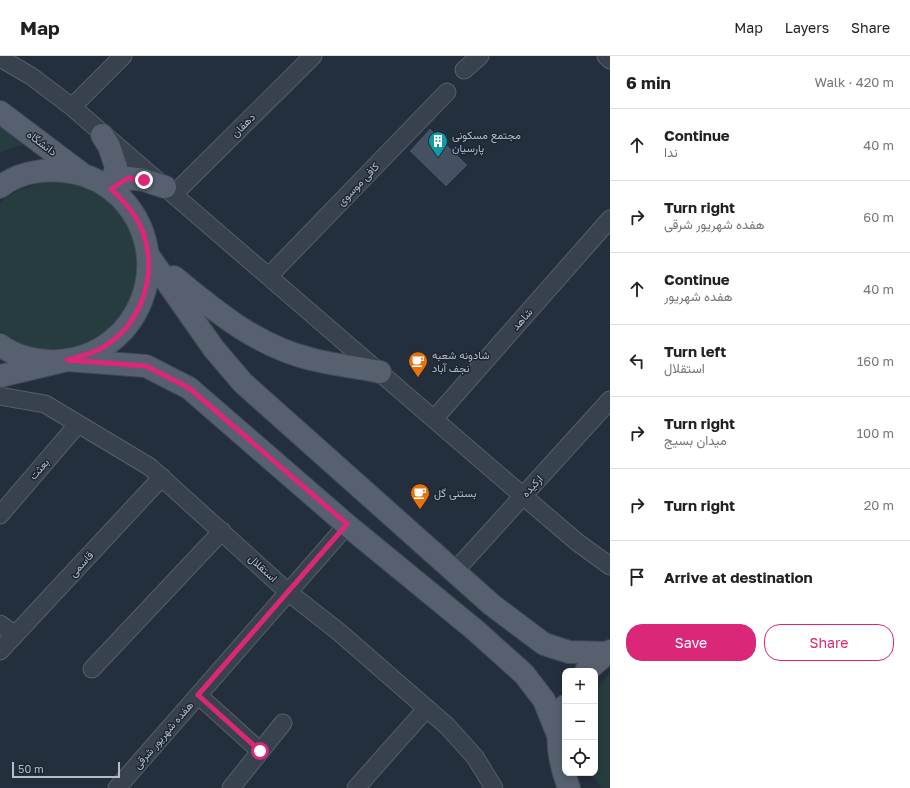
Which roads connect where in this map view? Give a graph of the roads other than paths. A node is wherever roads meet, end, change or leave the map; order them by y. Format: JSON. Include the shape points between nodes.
{"nodes":[{"id":1,"x":20,"y":56,"type":"edge"},
{"id":2,"x":123,"y":56,"type":"edge"},
{"id":3,"x":313,"y":56,"type":"edge"},
{"id":4,"x":480,"y":56,"type":"edge"},
{"id":5,"x":606,"y":56,"type":"edge"},
{"id":6,"x":0,"y":58,"type":"edge"},
{"id":7,"x":610,"y":60,"type":"edge"},
{"id":8,"x":464,"y":70,"type":"dead end"},
{"id":9,"x":447,"y":92,"type":"dead end"},
{"id":10,"x":57,"y":97,"type":"junction"},
{"id":11,"x":72,"y":107,"type":"junction"},
{"id":12,"x":0,"y":112,"type":"edge"},
{"id":13,"x":102,"y":134,"type":"junction"},
{"id":14,"x":84,"y":174,"type":"junction"},
{"id":15,"x":0,"y":187,"type":"edge"},
{"id":16,"x":111,"y":189,"type":"junction"},
{"id":17,"x":169,"y":191,"type":"junction"},
{"id":18,"x":610,"y":219,"type":"edge"},
{"id":19,"x":148,"y":255,"type":"junction"},
{"id":20,"x":269,"y":276,"type":"junction"},
{"id":21,"x":0,"y":345,"type":"edge"},
{"id":22,"x":67,"y":360,"type":"junction"},
{"id":23,"x":380,"y":372,"type":"junction"},
{"id":24,"x":0,"y":376,"type":"edge"},
{"id":25,"x":0,"y":396,"type":"edge"},
{"id":26,"x":610,"y":400,"type":"edge"},
{"id":27,"x":434,"y":419,"type":"junction"},
{"id":28,"x":78,"y":424,"type":"junction"},
{"id":29,"x":162,"y":477,"type":"junction"},
{"id":30,"x":523,"y":496,"type":"junction"},
{"id":31,"x":0,"y":515,"type":"edge"},
{"id":32,"x":347,"y":524,"type":"junction"},
{"id":33,"x":222,"y":531,"type":"junction"},
{"id":34,"x":610,"y":566,"type":"edge"},
{"id":35,"x":454,"y":572,"type":"junction"},
{"id":36,"x":288,"y":592,"type":"junction"},
{"id":37,"x":0,"y":624,"type":"edge"},
{"id":38,"x":14,"y":635,"type":"junction"},
{"id":39,"x":0,"y":651,"type":"edge"},
{"id":40,"x":608,"y":652,"type":"edge"},
{"id":41,"x":589,"y":668,"type":"edge"},
{"id":42,"x":92,"y":669,"type":"dead end"},
{"id":43,"x":198,"y":695,"type":"junction"},
{"id":44,"x":427,"y":708,"type":"junction"},
{"id":45,"x":562,"y":718,"type":"edge"},
{"id":46,"x":284,"y":723,"type":"dead end"},
{"id":47,"x":558,"y":735,"type":"junction"},
{"id":48,"x":260,"y":751,"type":"junction"},
{"id":49,"x":117,"y":788,"type":"edge"},
{"id":50,"x":231,"y":788,"type":"edge"},
{"id":51,"x":356,"y":788,"type":"edge"},
{"id":52,"x":494,"y":788,"type":"edge"},
{"id":53,"x":569,"y":788,"type":"edge"}],
"edges":[{"from":1,"to":10,"type":"street"},
{"from":2,"to":11,"type":"street"},
{"from":3,"to":17,"type":"street","name":"دهقان"},
{"from":4,"to":8,"type":"street"},
{"from":5,"to":7,"type":"street"},
{"from":6,"to":10,"type":"street","via":[[31,76]]},
{"from":9,"to":20,"type":"street","name":"کافی موسوی"},
{"from":10,"to":11,"type":"street"},
{"from":11,"to":13,"type":"street"},
{"from":12,"to":14,"type":"main road","name":"دانشگاه"},
{"from":13,"to":16,"type":"main road","via":[[116,167]]},
{"from":13,"to":17,"type":"street"},
{"from":14,"to":15,"type":"main road","via":[[42,170],[22,175]]},
{"from":14,"to":16,"type":"main road"},
{"from":16,"to":17,"type":"main road","via":[[128,178],[144,180]]},
{"from":16,"to":19,"type":"main road","via":[[133,213],[142,230]]},
{"from":17,"to":20,"type":"street"},
{"from":18,"to":27,"type":"street","name":"شاهد"},
{"from":19,"to":22,"type":"main road","via":[[149,274],[145,292],[129,324],[116,338],[101,348],[85,356]]},
{"from":19,"to":23,"type":"main road","via":[[224,318],[264,342],[310,359]]},
{"from":19,"to":35,"type":"main road","via":[[214,349],[242,383]]},
{"from":20,"to":23,"type":"street"},
{"from":21,"to":22,"type":"main road","via":[[33,359]]},
{"from":22,"to":24,"type":"main road"},
{"from":22,"to":32,"type":"main road","via":[[146,366],[189,388]]},
{"from":23,"to":27,"type":"street"},
{"from":25,"to":28,"type":"street","name":"استقلال","via":[[45,404]]},
{"from":26,"to":30,"type":"street","name":"ارکیده"},
{"from":27,"to":30,"type":"street"},
{"from":28,"to":29,"type":"street","name":"استقلال","via":[[150,467]]},
{"from":28,"to":31,"type":"street","name":"بعثت"},
{"from":29,"to":33,"type":"street","name":"استقلال"},
{"from":29,"to":38,"type":"street","name":"قاسمی"},
{"from":30,"to":34,"type":"street"},
{"from":30,"to":35,"type":"street","name":"ارکیده"},
{"from":32,"to":36,"type":"street","name":"هفده شهریور شرقی"},
{"from":32,"to":47,"type":"main road","via":[[524,674],[544,700]]},
{"from":33,"to":36,"type":"street","name":"استقلال"},
{"from":33,"to":42,"type":"street"},
{"from":35,"to":40,"type":"main road","via":[[492,605],[544,644],[568,652]]},
{"from":36,"to":43,"type":"street","name":"هفده شهریور شرقی"},
{"from":36,"to":44,"type":"street","name":"استقلال"},
{"from":37,"to":38,"type":"street"},
{"from":38,"to":39,"type":"street","name":"قاسمی"},
{"from":40,"to":41,"type":"main road"},
{"from":43,"to":48,"type":"street"},
{"from":43,"to":49,"type":"street","name":"هفده شهریور شرقی"},
{"from":44,"to":51,"type":"street"},
{"from":44,"to":52,"type":"street","name":"استقلال","via":[[475,757]]},
{"from":45,"to":47,"type":"main road"},
{"from":46,"to":48,"type":"street"},
{"from":47,"to":53,"type":"main road","via":[[561,766]]},
{"from":48,"to":50,"type":"street"}]}
